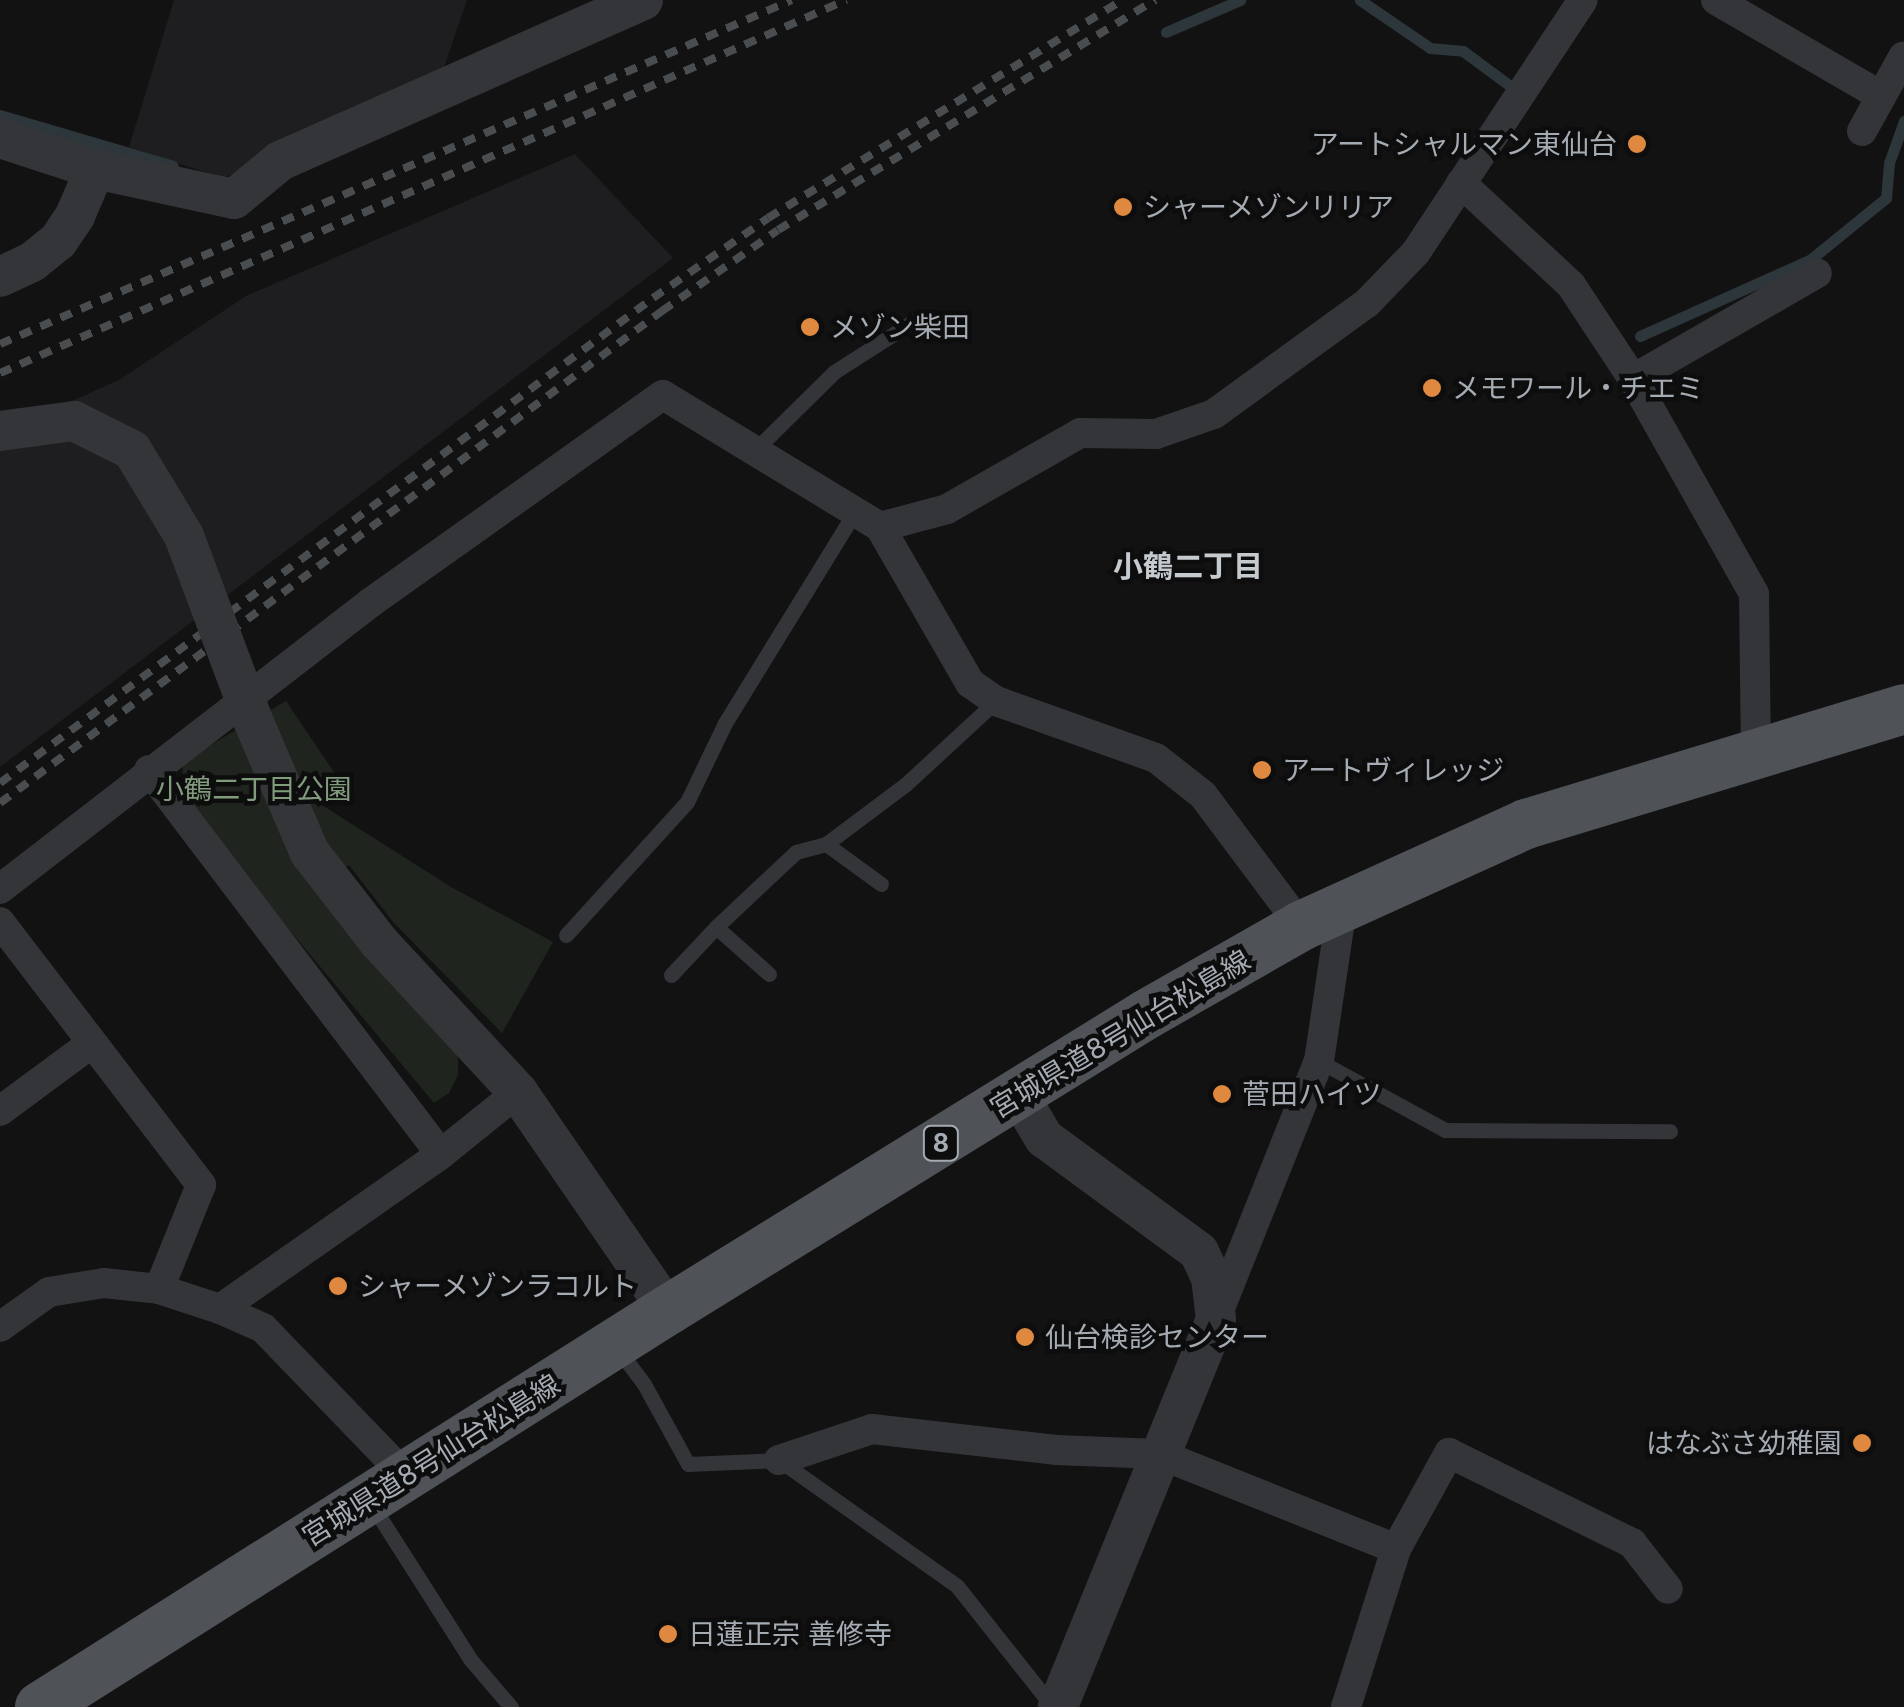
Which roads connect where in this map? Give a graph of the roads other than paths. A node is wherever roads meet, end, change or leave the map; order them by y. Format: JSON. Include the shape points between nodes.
{"nodes":[{"id":1,"x":642,"y":0,"type":"edge"},
{"id":2,"x":1583,"y":0,"type":"edge"},
{"id":3,"x":1716,"y":0,"type":"edge"},
{"id":4,"x":1903,"y":57,"type":"edge"},
{"id":5,"x":1881,"y":96,"type":"junction"},
{"id":6,"x":1862,"y":131,"type":"dead end"},
{"id":7,"x":0,"y":138,"type":"edge"},
{"id":8,"x":95,"y":169,"type":"junction"},
{"id":9,"x":1462,"y":183,"type":"junction"},
{"id":10,"x":1817,"y":273,"type":"dead end"},
{"id":11,"x":0,"y":277,"type":"edge"},
{"id":12,"x":920,"y":317,"type":"dead end"},
{"id":13,"x":1633,"y":380,"type":"junction"},
{"id":14,"x":0,"y":431,"type":"edge"},
{"id":15,"x":754,"y":451,"type":"junction"},
{"id":16,"x":867,"y":520,"type":"junction"},
{"id":17,"x":996,"y":702,"type":"junction"},
{"id":18,"x":1904,"y":709,"type":"edge"},
{"id":19,"x":1756,"y":752,"type":"junction"},
{"id":20,"x":149,"y":770,"type":"junction"},
{"id":21,"x":826,"y":844,"type":"junction"},
{"id":22,"x":881,"y":884,"type":"dead end"},
{"id":23,"x":0,"y":888,"type":"edge"},
{"id":24,"x":1321,"y":916,"type":"junction"},
{"id":25,"x":0,"y":922,"type":"edge"},
{"id":26,"x":716,"y":927,"type":"junction"},
{"id":27,"x":566,"y":935,"type":"dead end"},
{"id":28,"x":770,"y":974,"type":"dead end"},
{"id":29,"x":671,"y":975,"type":"dead end"},
{"id":30,"x":92,"y":1043,"type":"junction"},
{"id":31,"x":1319,"y":1061,"type":"junction"},
{"id":32,"x":518,"y":1092,"type":"junction"},
{"id":33,"x":1018,"y":1094,"type":"junction"},
{"id":34,"x":0,"y":1111,"type":"edge"},
{"id":35,"x":1670,"y":1131,"type":"dead end"},
{"id":36,"x":442,"y":1154,"type":"junction"},
{"id":37,"x":159,"y":1289,"type":"junction"},
{"id":38,"x":220,"y":1309,"type":"junction"},
{"id":39,"x":668,"y":1310,"type":"junction"},
{"id":40,"x":1216,"y":1319,"type":"junction"},
{"id":41,"x":0,"y":1327,"type":"edge"},
{"id":42,"x":615,"y":1345,"type":"junction"},
{"id":43,"x":1159,"y":1454,"type":"junction"},
{"id":44,"x":779,"y":1460,"type":"junction"},
{"id":45,"x":388,"y":1488,"type":"junction"},
{"id":46,"x":1396,"y":1549,"type":"junction"},
{"id":47,"x":1668,"y":1590,"type":"dead end"},
{"id":48,"x":40,"y":1707,"type":"edge"},
{"id":49,"x":512,"y":1707,"type":"edge"},
{"id":50,"x":1056,"y":1707,"type":"edge"},
{"id":51,"x":1346,"y":1707,"type":"edge"}],
"edges":[{"from":1,"to":8,"type":"street","via":[[280,161],[234,199]]},
{"from":2,"to":9,"type":"street"},
{"from":3,"to":5,"type":"street"},
{"from":4,"to":5,"type":"street"},
{"from":5,"to":6,"type":"street"},
{"from":7,"to":8,"type":"street"},
{"from":8,"to":11,"type":"street","via":[[58,241]]},
{"from":9,"to":13,"type":"street","via":[[1571,285]]},
{"from":9,"to":16,"type":"street","via":[[1416,252],[1367,303],[1214,414],[1156,434],[1080,433],[947,508]]},
{"from":10,"to":13,"type":"street"},
{"from":12,"to":15,"type":"lane","via":[[834,372]]},
{"from":13,"to":19,"type":"street","via":[[1754,594]]},
{"from":14,"to":32,"type":"street","bridge":true,"via":[[74,421],[132,450],[184,536],[310,854],[378,942]]},
{"from":15,"to":16,"type":"street"},
{"from":15,"to":20,"type":"street","via":[[662,395]]},
{"from":16,"to":17,"type":"street","via":[[970,683]]},
{"from":16,"to":27,"type":"lane","via":[[724,723],[687,802]]},
{"from":17,"to":21,"type":"lane","via":[[906,784]]},
{"from":17,"to":24,"type":"street","via":[[1156,758],[1203,795]]},
{"from":18,"to":19,"type":"main road","name":"宮城県道8号仙台松島線","number":"8"},
{"from":19,"to":24,"type":"main road","name":"宮城県道8号仙台松島線","number":"8","via":[[1526,824]]},
{"from":20,"to":23,"type":"street"},
{"from":20,"to":36,"type":"street"},
{"from":21,"to":22,"type":"lane"},
{"from":21,"to":26,"type":"lane","via":[[796,852]]},
{"from":24,"to":31,"type":"street"},
{"from":24,"to":33,"type":"main road","name":"宮城県道8号仙台松島線","number":"8"},
{"from":25,"to":30,"type":"street"},
{"from":26,"to":28,"type":"lane"},
{"from":26,"to":29,"type":"lane"},
{"from":30,"to":34,"type":"street"},
{"from":30,"to":37,"type":"street","via":[[202,1185]]},
{"from":31,"to":35,"type":"lane","via":[[1444,1130]]},
{"from":31,"to":40,"type":"street"},
{"from":32,"to":36,"type":"street"},
{"from":32,"to":39,"type":"street"},
{"from":33,"to":39,"type":"main road","name":"宮城県道8号仙台松島線","number":"8"},
{"from":33,"to":40,"type":"street","via":[[1044,1138],[1199,1252],[1212,1278]]},
{"from":36,"to":38,"type":"street"},
{"from":37,"to":38,"type":"street"},
{"from":37,"to":41,"type":"street","via":[[104,1284],[50,1292]]},
{"from":38,"to":45,"type":"street","via":[[263,1328]]},
{"from":39,"to":42,"type":"main road","name":"宮城県道8号仙台松島線","number":"8"},
{"from":40,"to":43,"type":"street"},
{"from":42,"to":44,"type":"lane","via":[[688,1464]]},
{"from":42,"to":45,"type":"main road","name":"宮城県道8号仙台松島線","number":"8"},
{"from":43,"to":44,"type":"street","via":[[1056,1450],[872,1428]]},
{"from":43,"to":46,"type":"street"},
{"from":43,"to":50,"type":"street"},
{"from":44,"to":50,"type":"lane","via":[[956,1586]]},
{"from":45,"to":48,"type":"main road","name":"宮城県道8号仙台松島線","number":"8"},
{"from":45,"to":49,"type":"lane","via":[[470,1659]]},
{"from":46,"to":47,"type":"street","via":[[1449,1453],[1632,1544]]},
{"from":46,"to":51,"type":"street"}]}
